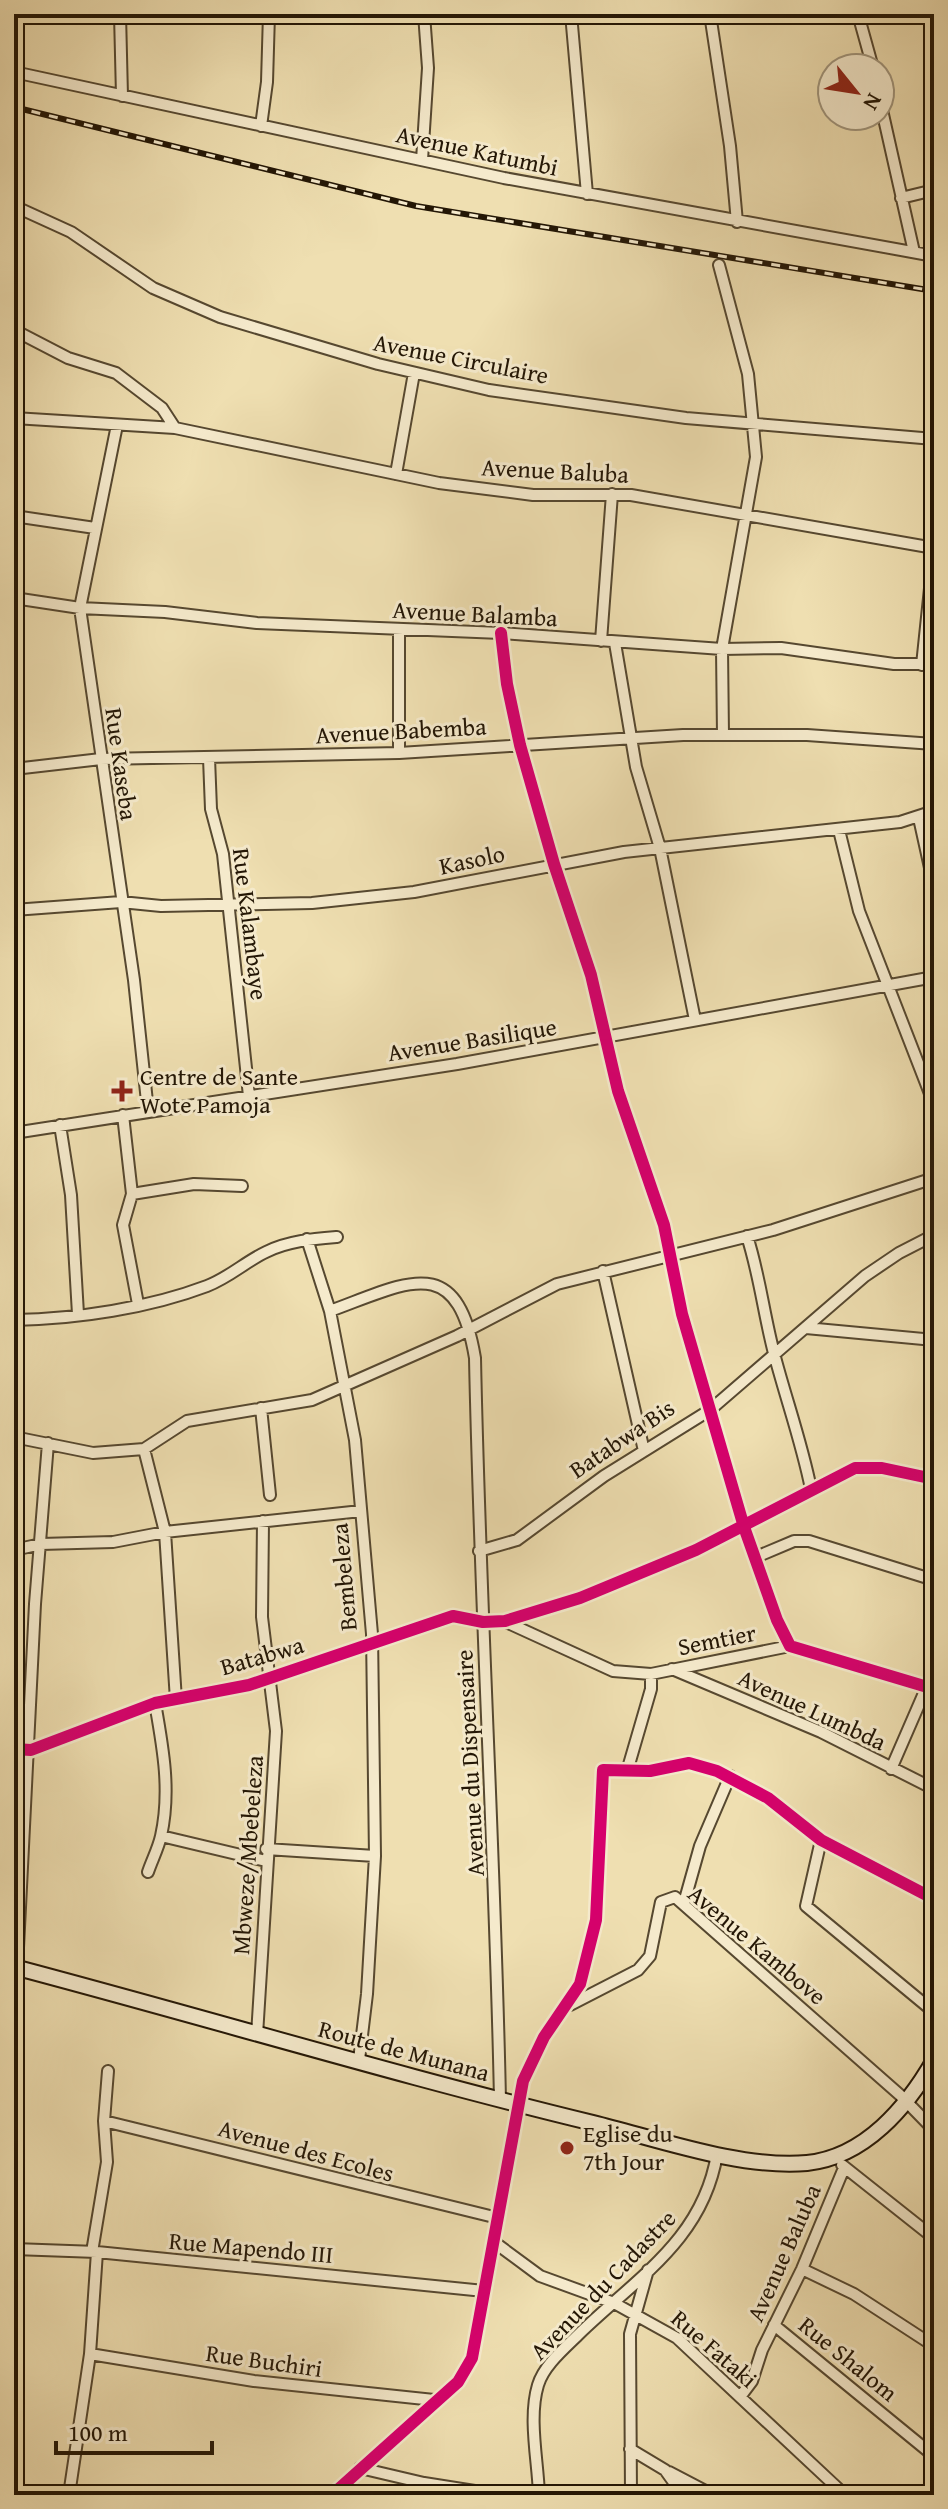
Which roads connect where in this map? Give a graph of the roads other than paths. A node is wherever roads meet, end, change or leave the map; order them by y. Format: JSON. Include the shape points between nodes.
{"nodes":[{"id":1,"x":120,"y":14,"type":"edge"},
{"id":2,"x":269,"y":14,"type":"edge"},
{"id":3,"x":424,"y":14,"type":"edge"},
{"id":4,"x":571,"y":14,"type":"edge"},
{"id":5,"x":710,"y":14,"type":"edge"},
{"id":6,"x":858,"y":14,"type":"edge"},
{"id":7,"x":869,"y":52,"type":"edge"},
{"id":8,"x":14,"y":72,"type":"edge"},
{"id":9,"x":122,"y":96,"type":"junction"},
{"id":10,"x":261,"y":126,"type":"junction"},
{"id":11,"x":887,"y":132,"type":"edge"},
{"id":12,"x":422,"y":160,"type":"junction"},
{"id":13,"x":934,"y":190,"type":"edge"},
{"id":14,"x":587,"y":194,"type":"junction"},
{"id":15,"x":901,"y":198,"type":"junction"},
{"id":16,"x":14,"y":206,"type":"edge"},
{"id":17,"x":737,"y":222,"type":"junction"},
{"id":18,"x":914,"y":252,"type":"junction"},
{"id":19,"x":934,"y":256,"type":"edge"},
{"id":20,"x":719,"y":265,"type":"dead end"},
{"id":21,"x":14,"y":330,"type":"edge"},
{"id":22,"x":414,"y":373,"type":"junction"},
{"id":23,"x":14,"y":418,"type":"edge"},
{"id":24,"x":117,"y":425,"type":"junction"},
{"id":25,"x":754,"y":427,"type":"junction"},
{"id":26,"x":175,"y":428,"type":"junction"},
{"id":27,"x":934,"y":439,"type":"edge"},
{"id":28,"x":396,"y":474,"type":"junction"},
{"id":29,"x":612,"y":494,"type":"junction"},
{"id":30,"x":14,"y":516,"type":"edge"},
{"id":31,"x":745,"y":517,"type":"junction"},
{"id":32,"x":95,"y":528,"type":"junction"},
{"id":33,"x":934,"y":549,"type":"edge"},
{"id":34,"x":14,"y":598,"type":"edge"},
{"id":35,"x":80,"y":608,"type":"junction"},
{"id":36,"x":399,"y":630,"type":"junction"},
{"id":37,"x":501,"y":633,"type":"junction"},
{"id":38,"x":601,"y":641,"type":"junction"},
{"id":39,"x":615,"y":643,"type":"junction"},
{"id":40,"x":722,"y":649,"type":"junction"},
{"id":41,"x":934,"y":664,"type":"edge"},
{"id":42,"x":922,"y":665,"type":"junction"},
{"id":43,"x":723,"y":735,"type":"junction"},
{"id":44,"x":631,"y":740,"type":"junction"},
{"id":45,"x":934,"y":744,"type":"edge"},
{"id":46,"x":520,"y":745,"type":"junction"},
{"id":47,"x":399,"y":753,"type":"junction"},
{"id":48,"x":209,"y":758,"type":"junction"},
{"id":49,"x":101,"y":759,"type":"junction"},
{"id":50,"x":14,"y":769,"type":"edge"},
{"id":51,"x":934,"y":811,"type":"edge"},
{"id":52,"x":919,"y":818,"type":"junction"},
{"id":53,"x":839,"y":830,"type":"junction"},
{"id":54,"x":660,"y":848,"type":"junction"},
{"id":55,"x":554,"y":864,"type":"junction"},
{"id":56,"x":934,"y":886,"type":"edge"},
{"id":57,"x":121,"y":902,"type":"junction"},
{"id":58,"x":227,"y":906,"type":"junction"},
{"id":59,"x":16,"y":910,"type":"edge"},
{"id":60,"x":14,"y":928,"type":"edge"},
{"id":61,"x":934,"y":977,"type":"edge"},
{"id":62,"x":887,"y":986,"type":"junction"},
{"id":63,"x":695,"y":1020,"type":"junction"},
{"id":64,"x":606,"y":1036,"type":"junction"},
{"id":65,"x":249,"y":1096,"type":"junction"},
{"id":66,"x":934,"y":1104,"type":"edge"},
{"id":67,"x":148,"y":1111,"type":"junction"},
{"id":68,"x":123,"y":1115,"type":"junction"},
{"id":69,"x":60,"y":1125,"type":"junction"},
{"id":70,"x":14,"y":1133,"type":"edge"},
{"id":71,"x":934,"y":1178,"type":"edge"},
{"id":72,"x":242,"y":1186,"type":"dead end"},
{"id":73,"x":132,"y":1194,"type":"junction"},
{"id":74,"x":934,"y":1235,"type":"edge"},
{"id":75,"x":747,"y":1236,"type":"junction"},
{"id":76,"x":337,"y":1237,"type":"dead end"},
{"id":77,"x":307,"y":1239,"type":"junction"},
{"id":78,"x":672,"y":1256,"type":"junction"},
{"id":79,"x":603,"y":1271,"type":"junction"},
{"id":80,"x":138,"y":1304,"type":"junction"},
{"id":81,"x":330,"y":1311,"type":"junction"},
{"id":82,"x":78,"y":1314,"type":"junction"},
{"id":83,"x":14,"y":1320,"type":"edge"},
{"id":84,"x":806,"y":1328,"type":"junction"},
{"id":85,"x":471,"y":1329,"type":"junction"},
{"id":86,"x":934,"y":1340,"type":"edge"},
{"id":87,"x":774,"y":1355,"type":"junction"},
{"id":88,"x":344,"y":1386,"type":"junction"},
{"id":89,"x":261,"y":1408,"type":"junction"},
{"id":90,"x":710,"y":1410,"type":"junction"},
{"id":91,"x":14,"y":1437,"type":"edge"},
{"id":92,"x":48,"y":1443,"type":"junction"},
{"id":93,"x":144,"y":1449,"type":"junction"},
{"id":94,"x":644,"y":1451,"type":"junction"},
{"id":95,"x":934,"y":1479,"type":"edge"},
{"id":96,"x":811,"y":1489,"type":"junction"},
{"id":97,"x":270,"y":1495,"type":"dead end"},
{"id":98,"x":361,"y":1511,"type":"junction"},
{"id":99,"x":263,"y":1521,"type":"junction"},
{"id":100,"x":744,"y":1527,"type":"junction"},
{"id":101,"x":165,"y":1532,"type":"junction"},
{"id":102,"x":41,"y":1544,"type":"junction"},
{"id":103,"x":14,"y":1550,"type":"edge"},
{"id":104,"x":479,"y":1551,"type":"junction"},
{"id":105,"x":756,"y":1557,"type":"junction"},
{"id":106,"x":934,"y":1580,"type":"edge"},
{"id":107,"x":505,"y":1621,"type":"junction"},
{"id":108,"x":483,"y":1622,"type":"junction"},
{"id":109,"x":372,"y":1646,"type":"junction"},
{"id":110,"x":790,"y":1646,"type":"junction"},
{"id":111,"x":672,"y":1669,"type":"junction"},
{"id":112,"x":934,"y":1670,"type":"edge"},
{"id":113,"x":651,"y":1674,"type":"junction"},
{"id":114,"x":272,"y":1678,"type":"junction"},
{"id":115,"x":931,"y":1688,"type":"edge"},
{"id":116,"x":176,"y":1700,"type":"junction"},
{"id":117,"x":155,"y":1703,"type":"junction"},
{"id":118,"x":14,"y":1749,"type":"edge"},
{"id":119,"x":31,"y":1750,"type":"junction"},
{"id":120,"x":628,"y":1768,"type":"junction"},
{"id":121,"x":891,"y":1769,"type":"junction"},
{"id":122,"x":730,"y":1776,"type":"junction"},
{"id":123,"x":934,"y":1789,"type":"edge"},
{"id":124,"x":161,"y":1836,"type":"junction"},
{"id":125,"x":821,"y":1840,"type":"junction"},
{"id":126,"x":266,"y":1849,"type":"junction"},
{"id":127,"x":375,"y":1856,"type":"junction"},
{"id":128,"x":266,"y":1861,"type":"junction"},
{"id":129,"x":148,"y":1872,"type":"dead end"},
{"id":130,"x":934,"y":1899,"type":"edge"},
{"id":131,"x":684,"y":1903,"type":"junction"},
{"id":132,"x":16,"y":1968,"type":"edge"},
{"id":133,"x":566,"y":2007,"type":"junction"},
{"id":134,"x":934,"y":2012,"type":"edge"},
{"id":135,"x":257,"y":2035,"type":"junction"},
{"id":136,"x":359,"y":2060,"type":"junction"},
{"id":137,"x":933,"y":2064,"type":"edge"},
{"id":138,"x":108,"y":2071,"type":"dead end"},
{"id":139,"x":500,"y":2100,"type":"junction"},
{"id":140,"x":906,"y":2100,"type":"junction"},
{"id":141,"x":518,"y":2105,"type":"junction"},
{"id":142,"x":104,"y":2121,"type":"junction"},
{"id":143,"x":934,"y":2130,"type":"edge"},
{"id":144,"x":717,"y":2154,"type":"junction"},
{"id":145,"x":841,"y":2162,"type":"junction"},
{"id":146,"x":498,"y":2218,"type":"junction"},
{"id":147,"x":934,"y":2238,"type":"edge"},
{"id":148,"x":494,"y":2242,"type":"junction"},
{"id":149,"x":14,"y":2249,"type":"edge"},
{"id":150,"x":95,"y":2252,"type":"junction"},
{"id":151,"x":649,"y":2268,"type":"junction"},
{"id":152,"x":802,"y":2269,"type":"junction"},
{"id":153,"x":484,"y":2291,"type":"junction"},
{"id":154,"x":614,"y":2303,"type":"junction"},
{"id":155,"x":635,"y":2313,"type":"junction"},
{"id":156,"x":774,"y":2325,"type":"junction"},
{"id":157,"x":934,"y":2346,"type":"edge"},
{"id":158,"x":90,"y":2354,"type":"junction"},
{"id":159,"x":740,"y":2397,"type":"junction"},
{"id":160,"x":434,"y":2400,"type":"junction"},
{"id":161,"x":630,"y":2449,"type":"junction"},
{"id":162,"x":934,"y":2456,"type":"edge"},
{"id":163,"x":360,"y":2468,"type":"junction"},
{"id":164,"x":665,"y":2470,"type":"junction"},
{"id":165,"x":69,"y":2495,"type":"edge"},
{"id":166,"x":332,"y":2495,"type":"edge"},
{"id":167,"x":500,"y":2495,"type":"edge"},
{"id":168,"x":539,"y":2495,"type":"edge"},
{"id":169,"x":631,"y":2495,"type":"edge"},
{"id":170,"x":683,"y":2495,"type":"edge"},
{"id":171,"x":713,"y":2495,"type":"edge"},
{"id":172,"x":845,"y":2495,"type":"edge"}],
"edges":[{"from":1,"to":9,"type":"street"},
{"from":2,"to":10,"type":"street"},
{"from":3,"to":12,"type":"street","via":[[428,68]]},
{"from":4,"to":14,"type":"street"},
{"from":5,"to":17,"type":"street"},
{"from":6,"to":7,"type":"street"},
{"from":8,"to":9,"type":"street","name":"Avenue Katumbi"},
{"from":9,"to":10,"type":"street","name":"Avenue Katumbi"},
{"from":10,"to":12,"type":"street","name":"Avenue Katumbi"},
{"from":11,"to":15,"type":"street"},
{"from":12,"to":14,"type":"street","name":"Avenue Katumbi"},
{"from":13,"to":15,"type":"street"},
{"from":14,"to":17,"type":"street","name":"Avenue Katumbi"},
{"from":15,"to":18,"type":"street"},
{"from":16,"to":22,"type":"street","name":"Avenue Circulaire","via":[[71,232],[153,288],[220,317]]},
{"from":17,"to":18,"type":"street","name":"Avenue Katumbi"},
{"from":18,"to":19,"type":"street","name":"Avenue Katumbi"},
{"from":20,"to":25,"type":"street","via":[[744,353]]},
{"from":21,"to":26,"type":"street","via":[[68,358],[116,373],[162,408]]},
{"from":22,"to":25,"type":"street","name":"Avenue Circulaire","via":[[489,390]]},
{"from":22,"to":28,"type":"street"},
{"from":23,"to":24,"type":"street","name":"Avenue Baluba"},
{"from":24,"to":26,"type":"street","name":"Avenue Baluba"},
{"from":24,"to":32,"type":"street","name":"Rue Kaseba"},
{"from":25,"to":27,"type":"street","name":"Avenue Circulaire"},
{"from":25,"to":31,"type":"street","via":[[756,457]]},
{"from":26,"to":28,"type":"street","name":"Avenue Baluba"},
{"from":28,"to":29,"type":"street","name":"Avenue Baluba","via":[[533,495]]},
{"from":29,"to":31,"type":"street","name":"Avenue Baluba"},
{"from":29,"to":38,"type":"street"},
{"from":30,"to":32,"type":"street"},
{"from":31,"to":33,"type":"street","name":"Avenue Baluba"},
{"from":31,"to":40,"type":"street"},
{"from":32,"to":35,"type":"street","name":"Rue Kaseba"},
{"from":33,"to":42,"type":"street"},
{"from":34,"to":35,"type":"street","name":"Avenue Balamba"},
{"from":35,"to":36,"type":"street","name":"Avenue Balamba"},
{"from":35,"to":49,"type":"street","name":"Rue Kaseba"},
{"from":36,"to":37,"type":"street","name":"Avenue Balamba"},
{"from":36,"to":47,"type":"street"},
{"from":37,"to":38,"type":"street","name":"Avenue Balamba"},
{"from":37,"to":46,"type":"street"},
{"from":38,"to":39,"type":"street","name":"Avenue Balamba"},
{"from":39,"to":40,"type":"street","name":"Avenue Balamba"},
{"from":39,"to":44,"type":"street"},
{"from":40,"to":42,"type":"street","name":"Avenue Balamba","via":[[781,648]]},
{"from":40,"to":43,"type":"street"},
{"from":41,"to":42,"type":"street","name":"Avenue Balamba"},
{"from":43,"to":44,"type":"street","name":"Avenue Babemba"},
{"from":43,"to":45,"type":"street","name":"Avenue Babemba"},
{"from":44,"to":46,"type":"street","name":"Avenue Babemba"},
{"from":44,"to":54,"type":"street"},
{"from":46,"to":47,"type":"street","name":"Avenue Babemba"},
{"from":46,"to":55,"type":"street"},
{"from":47,"to":48,"type":"street","name":"Avenue Babemba"},
{"from":48,"to":49,"type":"street","name":"Avenue Babemba"},
{"from":48,"to":58,"type":"street","name":"Rue Kalambaye","via":[[211,809],[223,854]]},
{"from":49,"to":50,"type":"street","name":"Avenue Babemba"},
{"from":49,"to":57,"type":"street","name":"Rue Kaseba"},
{"from":51,"to":52,"type":"street","name":"Kasolo"},
{"from":52,"to":53,"type":"street","name":"Kasolo"},
{"from":52,"to":56,"type":"street"},
{"from":53,"to":54,"type":"street","name":"Kasolo"},
{"from":53,"to":62,"type":"street","via":[[859,911]]},
{"from":54,"to":55,"type":"street","name":"Kasolo"},
{"from":54,"to":63,"type":"street"},
{"from":55,"to":58,"type":"street","name":"Kasolo","via":[[414,892]]},
{"from":55,"to":64,"type":"street"},
{"from":57,"to":58,"type":"street","name":"Kasolo"},
{"from":57,"to":59,"type":"street","name":"Kasolo"},
{"from":57,"to":67,"type":"street","name":"Rue Kaseba"},
{"from":58,"to":65,"type":"street","name":"Rue Kalambaye"},
{"from":59,"to":60,"type":"street"},
{"from":61,"to":62,"type":"street","name":"Avenue Basilique"},
{"from":62,"to":63,"type":"street","name":"Avenue Basilique"},
{"from":62,"to":66,"type":"street"},
{"from":63,"to":64,"type":"street","name":"Avenue Basilique"},
{"from":64,"to":65,"type":"street","name":"Avenue Basilique"},
{"from":64,"to":78,"type":"street"},
{"from":65,"to":67,"type":"street","name":"Avenue Basilique"},
{"from":67,"to":68,"type":"street","name":"Avenue Basilique"},
{"from":68,"to":69,"type":"street","name":"Avenue Basilique"},
{"from":68,"to":73,"type":"street"},
{"from":69,"to":70,"type":"street","name":"Avenue Basilique"},
{"from":69,"to":82,"type":"street","via":[[71,1195]]},
{"from":71,"to":75,"type":"street"},
{"from":72,"to":73,"type":"street","via":[[194,1184]]},
{"from":73,"to":80,"type":"street","via":[[123,1225]]},
{"from":74,"to":84,"type":"street","name":"Batabwa Bis","via":[[865,1276]]},
{"from":75,"to":78,"type":"street"},
{"from":75,"to":87,"type":"street"},
{"from":76,"to":77,"type":"street"},
{"from":77,"to":80,"type":"street","via":[[268,1251],[206,1286]]},
{"from":77,"to":81,"type":"street","name":"Bembeleza"},
{"from":78,"to":79,"type":"street"},
{"from":78,"to":90,"type":"street","via":[[682,1314]]},
{"from":79,"to":85,"type":"street","via":[[557,1284]]},
{"from":79,"to":94,"type":"street"},
{"from":80,"to":82,"type":"street"},
{"from":81,"to":85,"type":"street","via":[[418,1281],[434,1283],[462,1307]]},
{"from":81,"to":88,"type":"street","name":"Bembeleza"},
{"from":82,"to":83,"type":"street"},
{"from":84,"to":86,"type":"street"},
{"from":84,"to":87,"type":"street","name":"Batabwa Bis"},
{"from":85,"to":88,"type":"street"},
{"from":85,"to":104,"type":"street","name":"Avenue du Dispensaire"},
{"from":87,"to":90,"type":"street","name":"Batabwa Bis"},
{"from":87,"to":96,"type":"street"},
{"from":88,"to":89,"type":"street","via":[[312,1400]]},
{"from":88,"to":98,"type":"street","name":"Bembeleza"},
{"from":89,"to":93,"type":"street","via":[[187,1421]]},
{"from":89,"to":97,"type":"street"},
{"from":90,"to":94,"type":"street","name":"Batabwa Bis"},
{"from":90,"to":100,"type":"street"},
{"from":91,"to":92,"type":"street"},
{"from":92,"to":93,"type":"street","via":[[93,1453]]},
{"from":92,"to":102,"type":"street"},
{"from":93,"to":101,"type":"street"},
{"from":94,"to":104,"type":"street","name":"Batabwa Bis","via":[[524,1536]]},
{"from":95,"to":96,"type":"street","name":"Batabwa","via":[[869,1466]]},
{"from":96,"to":100,"type":"street","name":"Batabwa"},
{"from":98,"to":99,"type":"street"},
{"from":98,"to":109,"type":"street","name":"Bembeleza"},
{"from":99,"to":101,"type":"street"},
{"from":99,"to":114,"type":"street","name":"Mbweze/Mbebeleza","via":[[262,1617]]},
{"from":100,"to":105,"type":"street"},
{"from":100,"to":107,"type":"street","name":"Batabwa","via":[[580,1598]]},
{"from":101,"to":102,"type":"street","via":[[113,1542]]},
{"from":101,"to":116,"type":"street"},
{"from":102,"to":103,"type":"street"},
{"from":102,"to":119,"type":"street"},
{"from":104,"to":108,"type":"street","name":"Avenue du Dispensaire"},
{"from":105,"to":106,"type":"street","via":[[794,1541],[809,1541]]},
{"from":105,"to":110,"type":"street"},
{"from":107,"to":108,"type":"street","name":"Batabwa"},
{"from":107,"to":113,"type":"street","name":"Semtier","via":[[613,1671]]},
{"from":108,"to":109,"type":"street","name":"Batabwa","via":[[453,1616]]},
{"from":108,"to":139,"type":"street","name":"Avenue du Dispensaire","via":[[497,1897]]},
{"from":109,"to":114,"type":"street","name":"Batabwa"},
{"from":109,"to":127,"type":"street","name":"Bembeleza"},
{"from":110,"to":111,"type":"street","name":"Semtier"},
{"from":110,"to":115,"type":"street"},
{"from":111,"to":113,"type":"street","name":"Semtier"},
{"from":111,"to":121,"type":"street","name":"Avenue Lumbda","via":[[809,1726]]},
{"from":112,"to":115,"type":"street"},
{"from":113,"to":120,"type":"street","name":"Semtier"},
{"from":114,"to":116,"type":"street","name":"Batabwa"},
{"from":114,"to":126,"type":"street","name":"Mbweze/Mbebeleza","via":[[276,1731]]},
{"from":115,"to":121,"type":"street"},
{"from":116,"to":117,"type":"street","name":"Batabwa"},
{"from":117,"to":119,"type":"street","name":"Batabwa"},
{"from":117,"to":124,"type":"street","via":[[165,1767]]},
{"from":118,"to":119,"type":"street","name":"Batabwa"},
{"from":119,"to":132,"type":"street"},
{"from":120,"to":122,"type":"street","via":[[650,1771],[689,1763]]},
{"from":120,"to":133,"type":"street","via":[[603,1770],[596,1920],[580,1984]]},
{"from":121,"to":123,"type":"street","name":"Avenue Lumbda"},
{"from":122,"to":125,"type":"street"},
{"from":122,"to":131,"type":"street","via":[[700,1846]]},
{"from":124,"to":128,"type":"street"},
{"from":124,"to":129,"type":"street"},
{"from":125,"to":130,"type":"street"},
{"from":125,"to":134,"type":"street","via":[[806,1906]]},
{"from":126,"to":127,"type":"street"},
{"from":126,"to":128,"type":"street","name":"Mbweze/Mbebeleza"},
{"from":127,"to":136,"type":"street","name":"Bembeleza"},
{"from":128,"to":135,"type":"street","name":"Mbweze/Mbebeleza"},
{"from":131,"to":133,"type":"street","name":"Avenue Kambove","via":[[675,1897],[661,1902],[650,1956],[638,1970]]},
{"from":131,"to":140,"type":"street","name":"Avenue Kambove"},
{"from":132,"to":135,"type":"main road","name":"Route de Munana"},
{"from":133,"to":141,"type":"street","via":[[536,2053]]},
{"from":135,"to":136,"type":"main road","name":"Route de Munana"},
{"from":136,"to":139,"type":"main road","name":"Route de Munana"},
{"from":137,"to":140,"type":"main road","name":"Route de Munana"},
{"from":138,"to":142,"type":"street"},
{"from":139,"to":141,"type":"main road","name":"Route de Munana"},
{"from":140,"to":143,"type":"street","name":"Avenue Kambove"},
{"from":140,"to":145,"type":"main road","name":"Route de Munana","via":[[887,2124]]},
{"from":141,"to":144,"type":"main road","name":"Route de Munana"},
{"from":141,"to":146,"type":"street"},
{"from":142,"to":146,"type":"street","name":"Avenue des Ecoles"},
{"from":142,"to":150,"type":"street","via":[[107,2162]]},
{"from":144,"to":145,"type":"main road","name":"Route de Munana","via":[[779,2164]]},
{"from":144,"to":151,"type":"street","name":"Avenue du Cadastre","via":[[703,2206]]},
{"from":145,"to":147,"type":"street"},
{"from":145,"to":152,"type":"street","name":"Avenue Baluba"},
{"from":146,"to":148,"type":"street"},
{"from":148,"to":153,"type":"street"},
{"from":148,"to":154,"type":"street","name":"Rue Fataki","via":[[548,2280]]},
{"from":149,"to":150,"type":"street","name":"Rue Mapendo III"},
{"from":150,"to":153,"type":"street","name":"Rue Mapendo III"},
{"from":150,"to":158,"type":"street"},
{"from":151,"to":154,"type":"street","name":"Avenue du Cadastre"},
{"from":151,"to":155,"type":"street"},
{"from":152,"to":156,"type":"street","name":"Avenue Baluba"},
{"from":152,"to":157,"type":"street","via":[[868,2302]]},
{"from":153,"to":160,"type":"street","via":[[467,2371]]},
{"from":154,"to":155,"type":"street","name":"Rue Fataki"},
{"from":154,"to":168,"type":"street","name":"Avenue du Cadastre","via":[[569,2344],[539,2383]]},
{"from":155,"to":159,"type":"street","name":"Rue Fataki","via":[[677,2338]]},
{"from":155,"to":161,"type":"street","via":[[628,2380]]},
{"from":156,"to":159,"type":"street","name":"Avenue Baluba","via":[[752,2381]]},
{"from":156,"to":162,"type":"street","name":"Rue Shalom"},
{"from":158,"to":160,"type":"street","name":"Rue Buchiri","via":[[254,2381]]},
{"from":158,"to":165,"type":"street"},
{"from":159,"to":172,"type":"street","name":"Rue Fataki"},
{"from":160,"to":163,"type":"street"},
{"from":161,"to":164,"type":"street"},
{"from":161,"to":169,"type":"street"},
{"from":163,"to":166,"type":"street"},
{"from":163,"to":167,"type":"street"},
{"from":164,"to":170,"type":"street"},
{"from":164,"to":171,"type":"street"}]}
